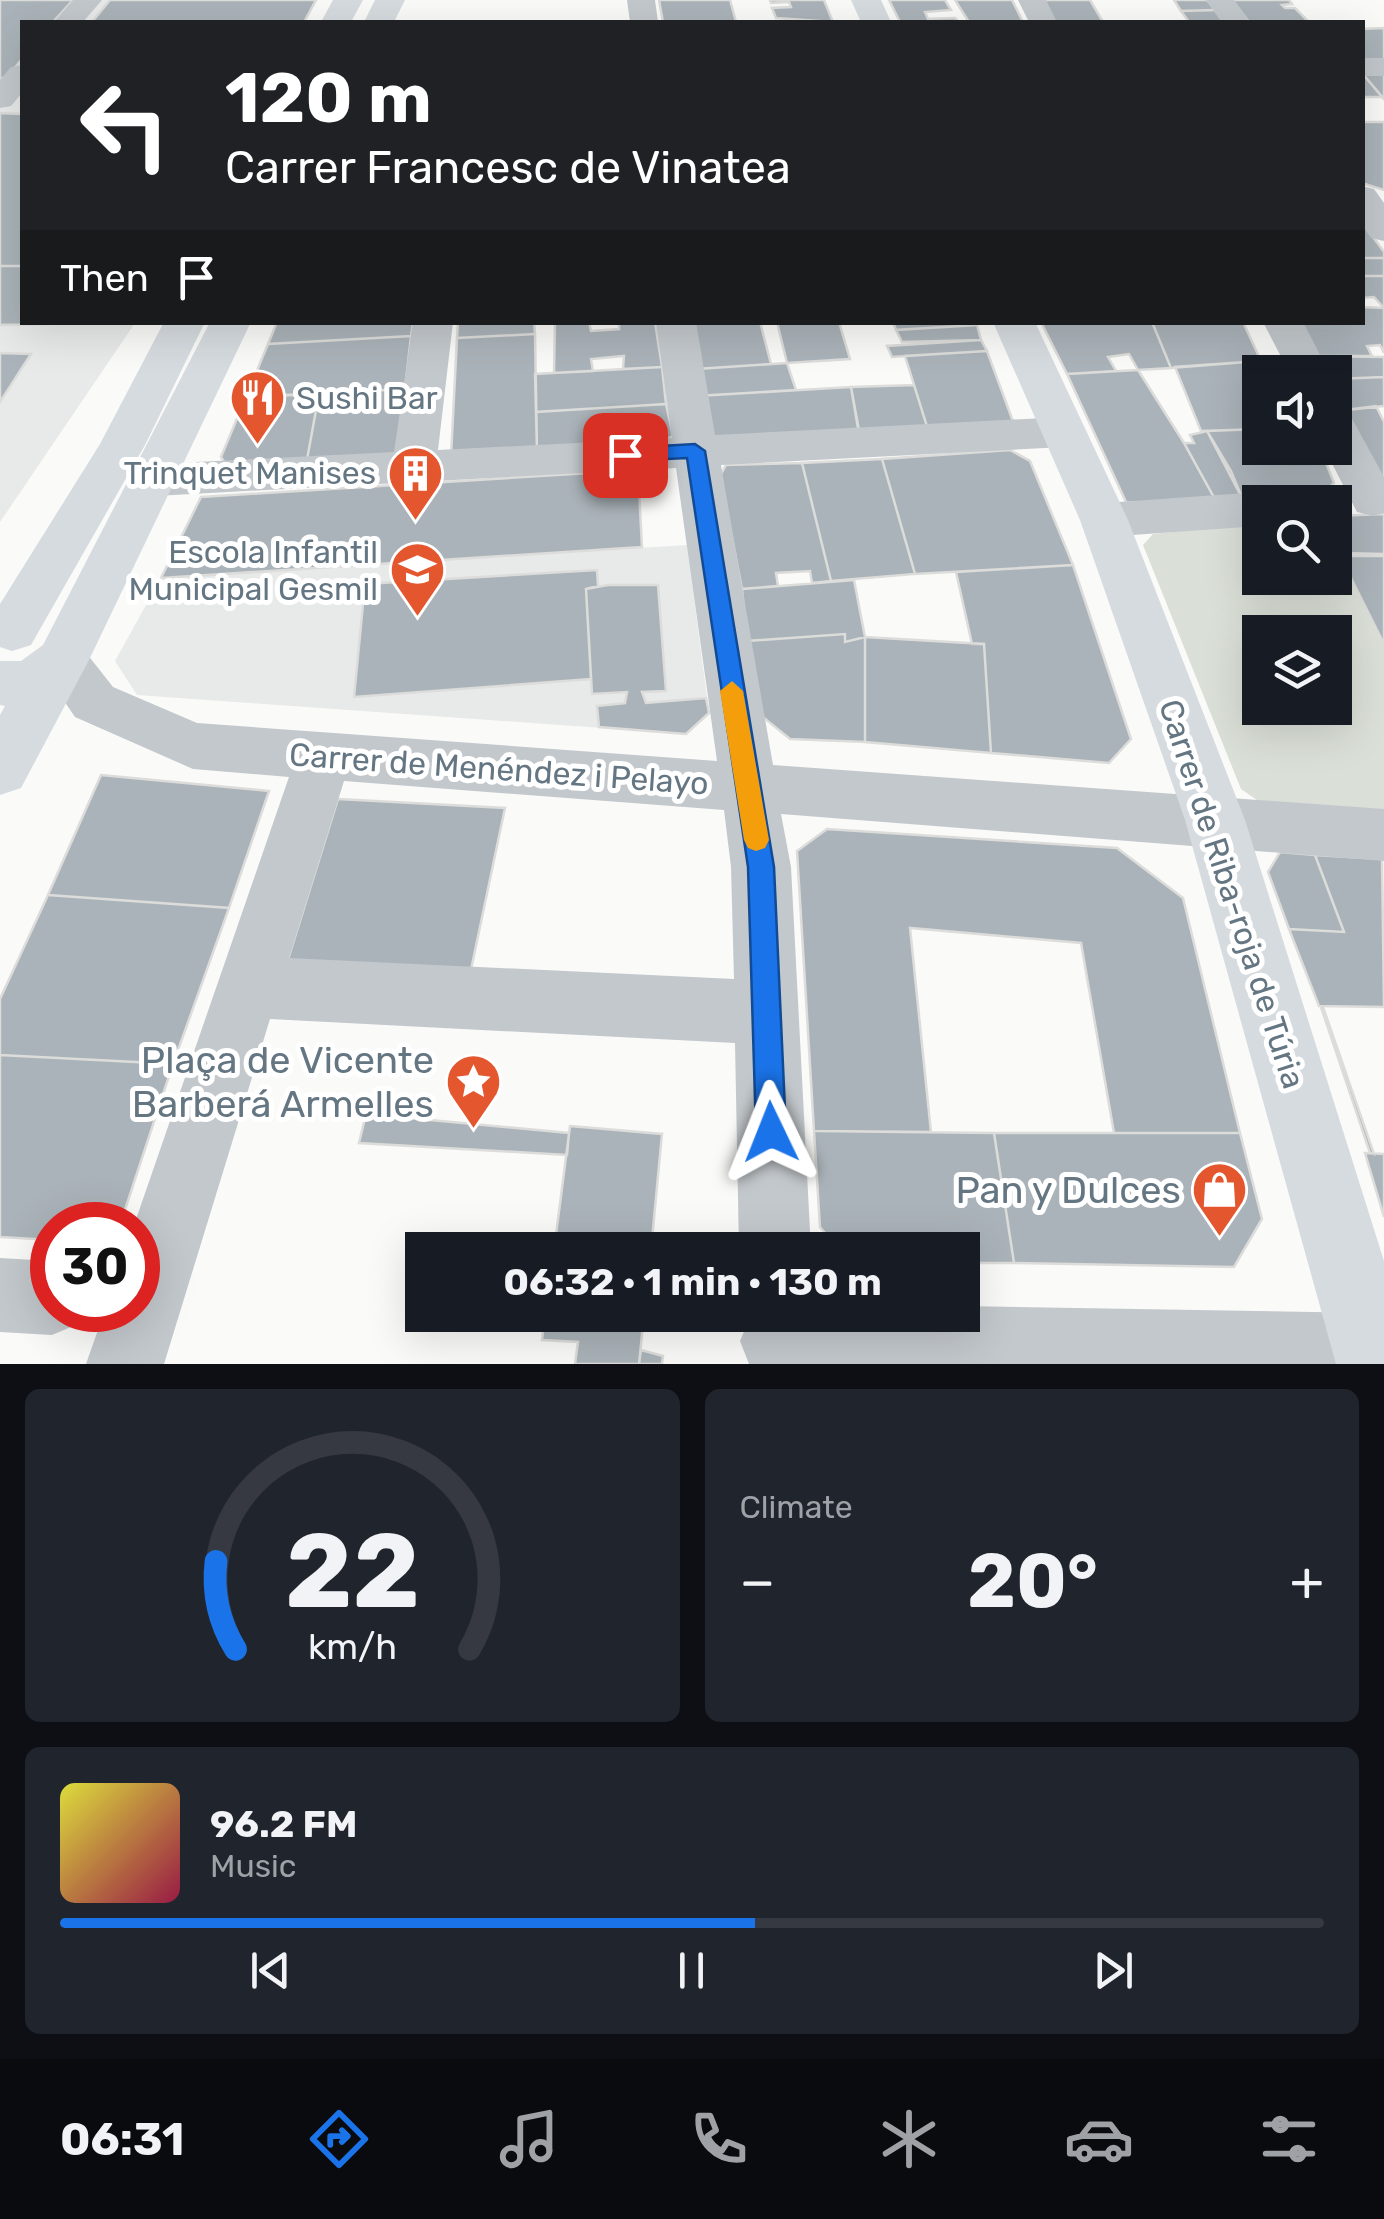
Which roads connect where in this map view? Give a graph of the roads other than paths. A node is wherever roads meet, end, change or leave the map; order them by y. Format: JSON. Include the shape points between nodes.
{"nodes":[{"id":1,"x":88,"y":0,"type":"edge"},
{"id":2,"x":70,"y":20,"type":"edge"},
{"id":3,"x":20,"y":76,"type":"edge"},
{"id":4,"x":0,"y":101,"type":"edge"},
{"id":5,"x":1365,"y":199,"type":"edge"},
{"id":6,"x":1384,"y":230,"type":"edge"},
{"id":7,"x":183,"y":325,"type":"edge"},
{"id":8,"x":231,"y":325,"type":"edge"},
{"id":9,"x":433,"y":325,"type":"edge"},
{"id":10,"x":676,"y":325,"type":"edge"},
{"id":11,"x":1015,"y":325,"type":"edge"},
{"id":12,"x":1285,"y":325,"type":"edge"},
{"id":13,"x":1300,"y":355,"type":"edge"},
{"id":14,"x":1064,"y":432,"type":"junction"},
{"id":15,"x":695,"y":451,"type":"junction"},
{"id":16,"x":1350,"y":465,"type":"edge"},
{"id":17,"x":414,"y":467,"type":"junction"},
{"id":18,"x":155,"y":480,"type":"junction"},
{"id":19,"x":1364,"y":501,"type":"edge"},
{"id":20,"x":1242,"y":510,"type":"edge"},
{"id":21,"x":1104,"y":520,"type":"junction"},
{"id":22,"x":25,"y":650,"type":"edge"},
{"id":23,"x":323,"y":758,"type":"junction"},
{"id":24,"x":0,"y":770,"type":"edge"},
{"id":25,"x":748,"y":786,"type":"junction"},
{"id":26,"x":1215,"y":820,"type":"junction"},
{"id":27,"x":1384,"y":834,"type":"edge"},
{"id":28,"x":251,"y":987,"type":"junction"},
{"id":29,"x":766,"y":1013,"type":"junction"},
{"id":30,"x":774,"y":1232,"type":"edge"},
{"id":31,"x":160,"y":1254,"type":"edge"},
{"id":32,"x":0,"y":1295,"type":"edge"},
{"id":33,"x":30,"y":1297,"type":"edge"},
{"id":34,"x":778,"y":1340,"type":"edge"},
{"id":35,"x":1374,"y":1358,"type":"edge"}],
"edges":[{"from":1,"to":2,"type":"street"},
{"from":3,"to":4,"type":"street"},
{"from":5,"to":6,"type":"street"},
{"from":7,"to":22,"type":"main road"},
{"from":8,"to":18,"type":"main road"},
{"from":9,"to":17,"type":"street"},
{"from":10,"to":15,"type":"street"},
{"from":11,"to":14,"type":"main road","name":"Carrer de Riba-roja de Túria"},
{"from":12,"to":13,"type":"street"},
{"from":14,"to":15,"type":"street"},
{"from":14,"to":21,"type":"main road","name":"Carrer de Riba-roja de Túria"},
{"from":15,"to":17,"type":"street"},
{"from":15,"to":25,"type":"street"},
{"from":16,"to":19,"type":"street"},
{"from":17,"to":18,"type":"street"},
{"from":18,"to":22,"type":"main road"},
{"from":20,"to":21,"type":"street"},
{"from":21,"to":26,"type":"main road","name":"Carrer de Riba-roja de Túria"},
{"from":22,"to":23,"type":"street","name":"Carrer de Menéndez i Pelayo","via":[[94,702],[193,746]]},
{"from":22,"to":24,"type":"main road"},
{"from":23,"to":25,"type":"street","name":"Carrer de Menéndez i Pelayo"},
{"from":23,"to":28,"type":"street"},
{"from":25,"to":26,"type":"street","name":"Carrer de Menéndez i Pelayo"},
{"from":25,"to":29,"type":"street","via":[[761,867]]},
{"from":26,"to":27,"type":"street","name":"Carrer de Menéndez i Pelayo"},
{"from":26,"to":35,"type":"main road","name":"Carrer de Riba-roja de Túria"},
{"from":28,"to":29,"type":"street"},
{"from":28,"to":31,"type":"street"},
{"from":29,"to":30,"type":"street"},
{"from":32,"to":33,"type":"street"},
{"from":34,"to":35,"type":"street"}]}
